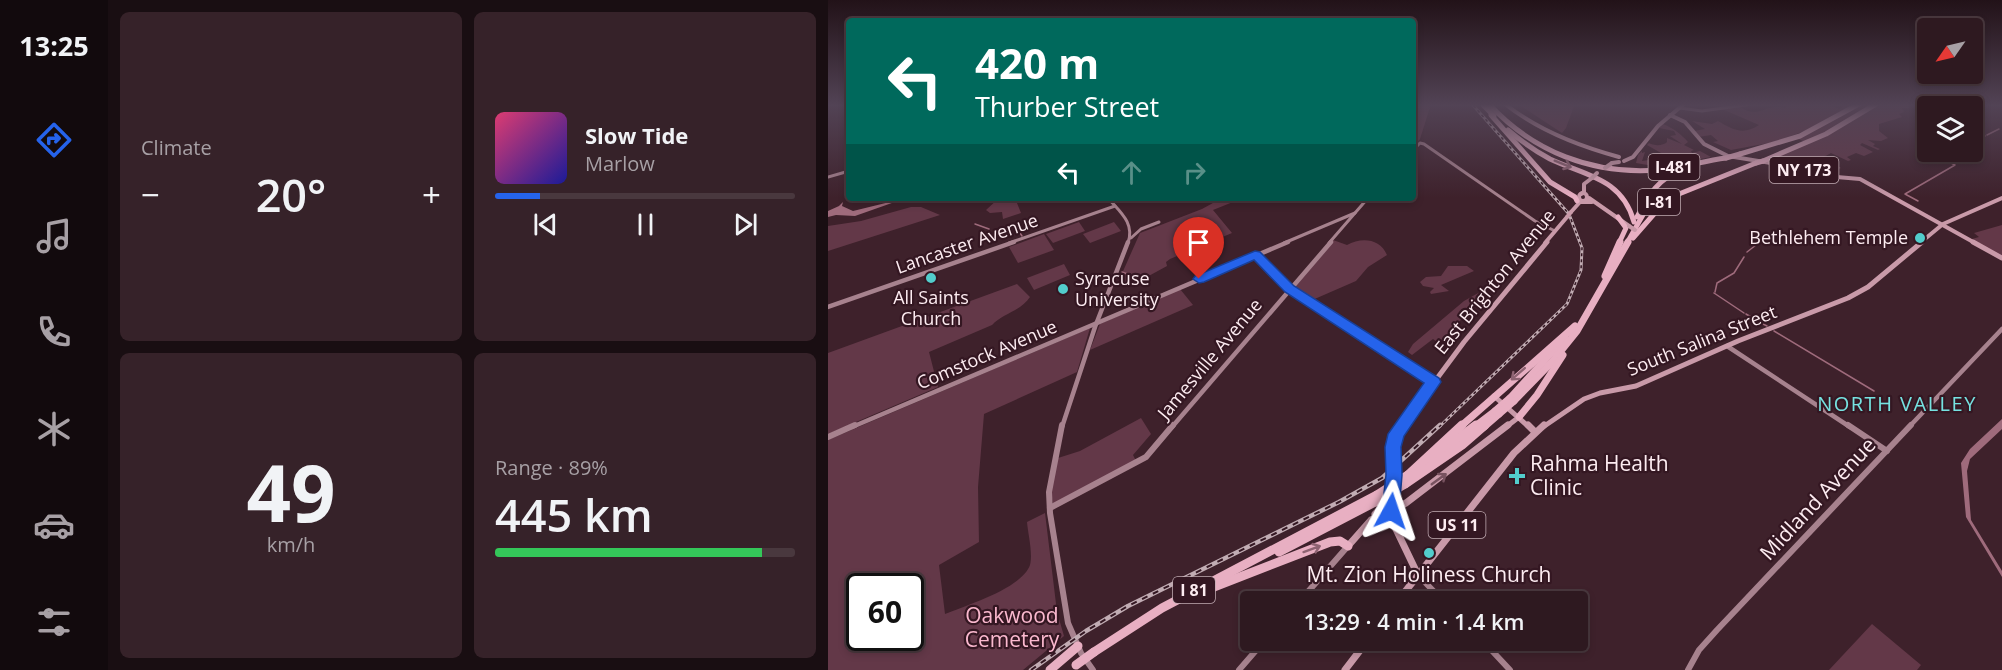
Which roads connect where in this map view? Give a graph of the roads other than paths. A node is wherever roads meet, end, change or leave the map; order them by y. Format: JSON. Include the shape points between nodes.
{"nodes":[{"id":1,"x":1509,"y":135,"type":"edge"},
{"id":2,"x":1513,"y":135,"type":"edge"},
{"id":3,"x":1521,"y":135,"type":"edge"},
{"id":4,"x":1559,"y":135,"type":"edge"},
{"id":5,"x":1652,"y":135,"type":"edge"},
{"id":6,"x":1697,"y":135,"type":"edge"},
{"id":7,"x":1801,"y":135,"type":"edge"},
{"id":8,"x":1824,"y":135,"type":"edge"},
{"id":9,"x":1416,"y":147,"type":"edge"},
{"id":10,"x":1610,"y":154,"type":"joint"},
{"id":11,"x":1635,"y":154,"type":"joint"},
{"id":12,"x":1726,"y":158,"type":"junction"},
{"id":13,"x":1617,"y":160,"type":"junction"},
{"id":14,"x":846,"y":172,"type":"edge"},
{"id":15,"x":828,"y":177,"type":"edge"},
{"id":16,"x":1722,"y":178,"type":"junction"},
{"id":17,"x":1590,"y":179,"type":"junction"},
{"id":18,"x":1587,"y":197,"type":"junction"},
{"id":19,"x":2002,"y":198,"type":"edge"},
{"id":20,"x":1578,"y":199,"type":"junction"},
{"id":21,"x":1111,"y":201,"type":"edge"},
{"id":22,"x":1365,"y":201,"type":"edge"},
{"id":23,"x":1115,"y":206,"type":"junction"},
{"id":24,"x":1601,"y":206,"type":"junction"},
{"id":25,"x":1355,"y":213,"type":"junction"},
{"id":26,"x":1618,"y":217,"type":"junction"},
{"id":27,"x":1160,"y":222,"type":"dead end"},
{"id":28,"x":1632,"y":224,"type":"junction"},
{"id":29,"x":1943,"y":225,"type":"junction"},
{"id":30,"x":1555,"y":231,"type":"junction"},
{"id":31,"x":1636,"y":231,"type":"junction"},
{"id":32,"x":1129,"y":240,"type":"junction"},
{"id":33,"x":1255,"y":255,"type":"junction"},
{"id":34,"x":2002,"y":258,"type":"edge"},
{"id":35,"x":1603,"y":279,"type":"junction"},
{"id":36,"x":1602,"y":288,"type":"junction"},
{"id":37,"x":1290,"y":289,"type":"junction"},
{"id":38,"x":1105,"y":304,"type":"junction"},
{"id":39,"x":828,"y":307,"type":"edge"},
{"id":40,"x":1120,"y":313,"type":"junction"},
{"id":41,"x":1097,"y":322,"type":"junction"},
{"id":42,"x":1576,"y":328,"type":"junction"},
{"id":43,"x":2002,"y":329,"type":"edge"},
{"id":44,"x":1727,"y":345,"type":"junction"},
{"id":45,"x":1433,"y":382,"type":"junction"},
{"id":46,"x":1494,"y":396,"type":"junction"},
{"id":47,"x":1518,"y":417,"type":"junction"},
{"id":48,"x":1545,"y":425,"type":"junction"},
{"id":49,"x":1534,"y":433,"type":"junction"},
{"id":50,"x":828,"y":437,"type":"edge"},
{"id":51,"x":1887,"y":451,"type":"junction"},
{"id":52,"x":1407,"y":479,"type":"junction"},
{"id":53,"x":1376,"y":499,"type":"junction"},
{"id":54,"x":1390,"y":505,"type":"junction"},
{"id":55,"x":1401,"y":506,"type":"joint"},
{"id":56,"x":1050,"y":508,"type":"junction"},
{"id":57,"x":1368,"y":523,"type":"junction"},
{"id":58,"x":1348,"y":546,"type":"junction"},
{"id":59,"x":1418,"y":574,"type":"junction"},
{"id":60,"x":1309,"y":591,"type":"edge"},
{"id":61,"x":1405,"y":591,"type":"edge"},
{"id":62,"x":1434,"y":591,"type":"edge"},
{"id":63,"x":1197,"y":594,"type":"junction"},
{"id":64,"x":1078,"y":646,"type":"junction"},
{"id":65,"x":1255,"y":651,"type":"edge"},
{"id":66,"x":1360,"y":651,"type":"edge"},
{"id":67,"x":1492,"y":651,"type":"edge"},
{"id":68,"x":1093,"y":655,"type":"junction"},
{"id":69,"x":1076,"y":668,"type":"edge"},
{"id":70,"x":1050,"y":670,"type":"edge"},
{"id":71,"x":1092,"y":670,"type":"edge"},
{"id":72,"x":1239,"y":670,"type":"edge"},
{"id":73,"x":1345,"y":670,"type":"edge"},
{"id":74,"x":1510,"y":670,"type":"edge"},
{"id":75,"x":1688,"y":670,"type":"edge"}],
"edges":[{"from":1,"to":20,"type":"highway","via":[[1550,182]]},
{"from":2,"to":28,"type":"highway","one_way":true,"via":[[1552,160],[1598,177],[1615,188],[1626,202]]},
{"from":3,"to":12,"type":"highway","number":"I-481","via":[[1575,158],[1621,169],[1659,170]]},
{"from":4,"to":10,"type":"main road"},
{"from":5,"to":11,"type":"main road","name":"East Brighton Avenue"},
{"from":6,"to":29,"type":"main road","number":"NY 173","via":[[1723,154],[1857,178]]},
{"from":7,"to":12,"type":"highway","bridge":true},
{"from":8,"to":16,"type":"highway","number":"I-81"},
{"from":9,"to":30,"type":"street","via":[[1420,143]]},
{"from":10,"to":13,"type":"main road"},
{"from":11,"to":13,"type":"main road","name":"East Brighton Avenue"},
{"from":12,"to":28,"type":"highway","number":"I-81","via":[[1659,180]]},
{"from":13,"to":17,"type":"main road","name":"East Brighton Avenue","bridge":true},
{"from":14,"to":15,"type":"street"},
{"from":16,"to":31,"type":"highway","via":[[1663,204]]},
{"from":16,"to":36,"type":"highway","number":"I-81","via":[[1664,200],[1644,213]]},
{"from":17,"to":18,"type":"main road"},
{"from":17,"to":20,"type":"main road","name":"East Brighton Avenue"},
{"from":18,"to":20,"type":"main road","name":"East Brighton Avenue"},
{"from":18,"to":20,"type":"main road"},
{"from":18,"to":24,"type":"main road"},
{"from":18,"to":24,"type":"main road"},
{"from":19,"to":29,"type":"main road","name":"South Salina Street","number":"US 11"},
{"from":20,"to":30,"type":"main road","name":"East Brighton Avenue","bridge":true},
{"from":21,"to":23,"type":"street"},
{"from":22,"to":25,"type":"street","name":"Jamesville Avenue"},
{"from":23,"to":32,"type":"street","via":[[1131,225]]},
{"from":23,"to":39,"type":"street","name":"Lancaster Avenue"},
{"from":24,"to":26,"type":"main road"},
{"from":25,"to":33,"type":"street","name":"Comstock Avenue"},
{"from":25,"to":37,"type":"street","name":"Jamesville Avenue"},
{"from":26,"to":28,"type":"main road"},
{"from":26,"to":35,"type":"highway","via":[[1626,228]]},
{"from":27,"to":32,"type":"street","via":[[1141,229]]},
{"from":28,"to":31,"type":"main road","bridge":true},
{"from":28,"to":35,"type":"highway","number":"I-81"},
{"from":29,"to":34,"type":"main road","number":"NY 173"},
{"from":29,"to":44,"type":"main road","name":"South Salina Street","number":"US 11","via":[[1863,290]]},
{"from":30,"to":45,"type":"main road","name":"East Brighton Avenue"},
{"from":31,"to":36,"type":"highway"},
{"from":32,"to":38,"type":"street"},
{"from":33,"to":37,"type":"street"},
{"from":33,"to":40,"type":"street","name":"Comstock Avenue"},
{"from":35,"to":42,"type":"highway","number":"I 81"},
{"from":36,"to":42,"type":"highway","number":"I 81"},
{"from":37,"to":45,"type":"street"},
{"from":37,"to":56,"type":"street","name":"Jamesville Avenue","via":[[1146,457]]},
{"from":38,"to":40,"type":"street","via":[[1106,313]]},
{"from":38,"to":41,"type":"street"},
{"from":40,"to":41,"type":"street","name":"Comstock Avenue"},
{"from":41,"to":50,"type":"street","name":"Comstock Avenue"},
{"from":41,"to":56,"type":"street","via":[[1059,437],[1050,483]]},
{"from":42,"to":46,"type":"highway","one_way":true},
{"from":42,"to":47,"type":"highway","via":[[1547,381]]},
{"from":42,"to":52,"type":"highway","number":"I 81","bridge":true,"via":[[1512,400]]},
{"from":43,"to":51,"type":"street","name":"Midland Avenue"},
{"from":44,"to":48,"type":"main road","name":"South Salina Street","number":"US 11","via":[[1636,386],[1584,399]]},
{"from":44,"to":51,"type":"street"},
{"from":45,"to":54,"type":"main road","name":"East Brighton Avenue","via":[[1396,434]]},
{"from":46,"to":47,"type":"main road"},
{"from":46,"to":52,"type":"highway"},
{"from":47,"to":48,"type":"main road","via":[[1535,427]]},
{"from":47,"to":49,"type":"main road"},
{"from":55,"to":47,"type":"main road","one_way":true},
{"from":48,"to":49,"type":"main road","name":"South Salina Street","number":"US 11"},
{"from":49,"to":59,"type":"main road","name":"South Salina Street","number":"US 11","via":[[1496,474]]},
{"from":51,"to":75,"type":"street","name":"Midland Avenue","via":[[1699,650]]},
{"from":52,"to":53,"type":"highway","number":"I 81","bridge":true},
{"from":53,"to":63,"type":"highway","number":"I 81"},
{"from":53,"to":68,"type":"highway","number":"I 81","via":[[1162,608]]},
{"from":54,"to":55,"type":"main road"},
{"from":54,"to":57,"type":"main road"},
{"from":54,"to":57,"type":"main road"},
{"from":54,"to":59,"type":"main road","name":"East Brighton Avenue","via":[[1399,540]]},
{"from":56,"to":64,"type":"street","via":[[1064,606]]},
{"from":57,"to":58,"type":"main road"},
{"from":58,"to":60,"type":"street"},
{"from":63,"to":58,"type":"highway","one_way":true,"via":[[1330,542],[1340,541]]},
{"from":59,"to":61,"type":"main road","name":"South Salina Street","number":"US 11"},
{"from":59,"to":62,"type":"street"},
{"from":63,"to":68,"type":"highway","number":"I 81"},
{"from":64,"to":70,"type":"highway"},
{"from":64,"to":71,"type":"street"},
{"from":65,"to":72,"type":"street"},
{"from":66,"to":73,"type":"main road"},
{"from":67,"to":74,"type":"street"},
{"from":68,"to":69,"type":"highway","number":"I 81","bridge":true}]}
